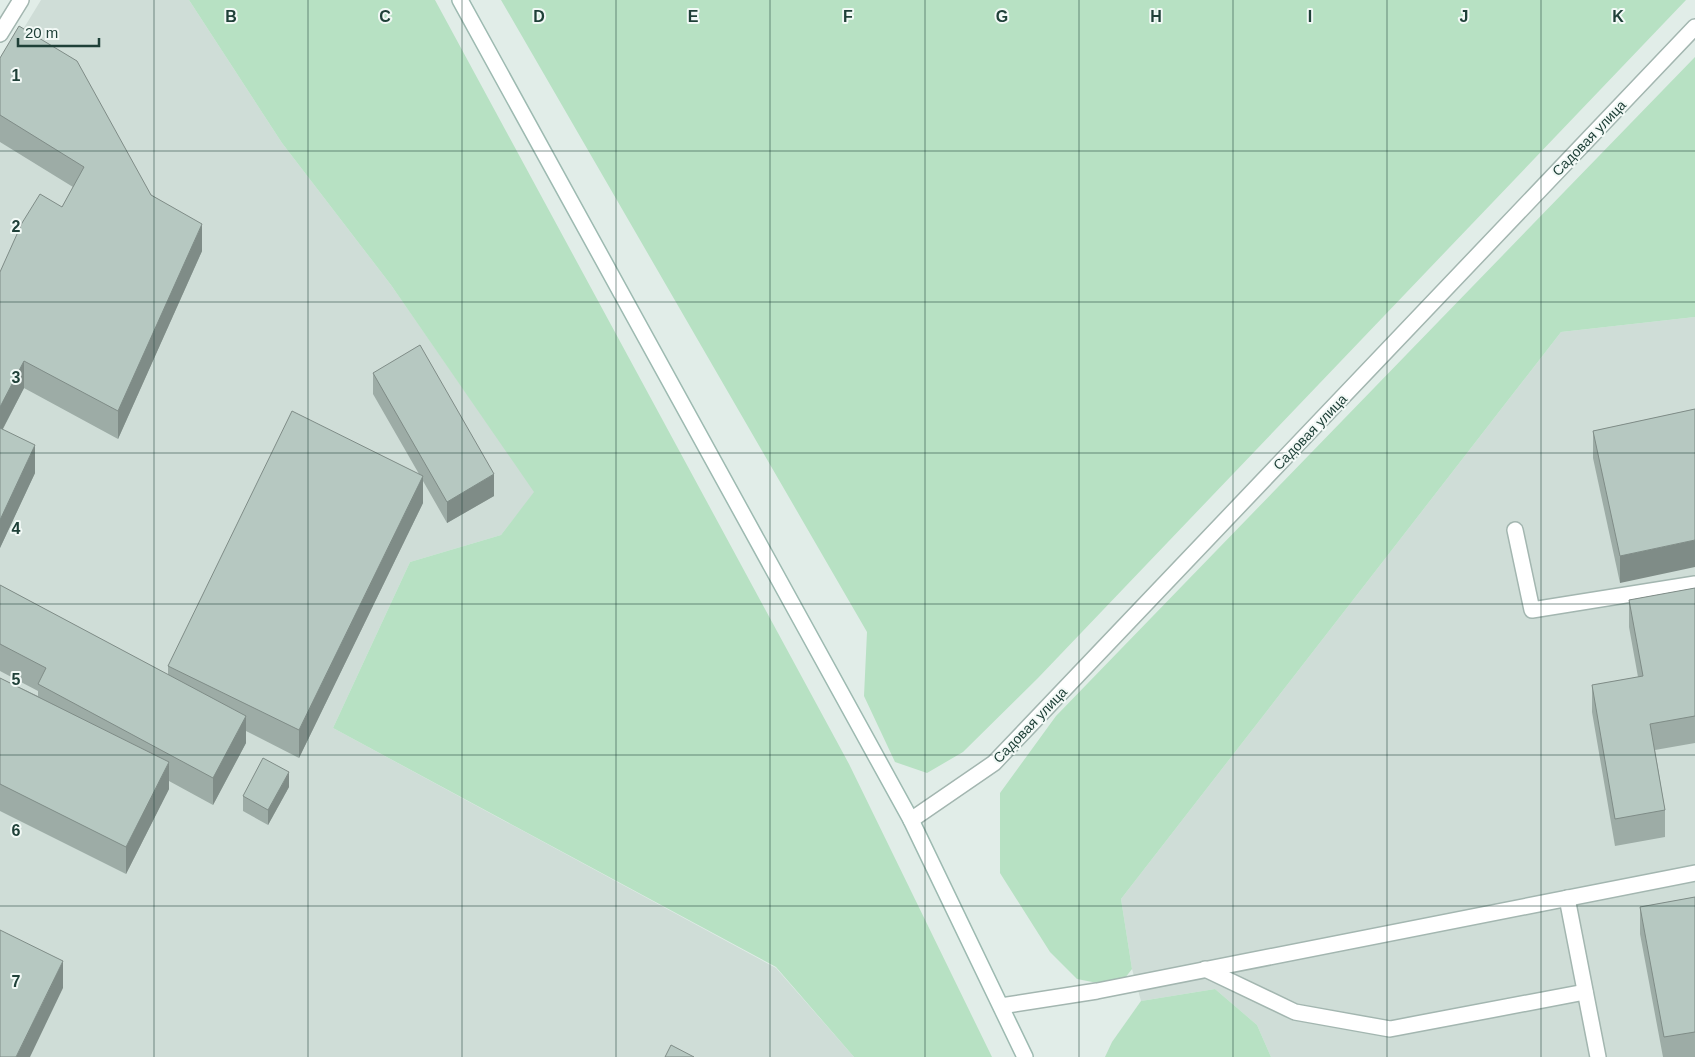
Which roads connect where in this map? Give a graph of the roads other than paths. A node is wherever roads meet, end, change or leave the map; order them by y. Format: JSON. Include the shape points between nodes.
{"nodes":[{"id":1,"x":20,"y":0,"type":"edge"},
{"id":2,"x":460,"y":0,"type":"edge"},
{"id":3,"x":1695,"y":27,"type":"edge"},
{"id":4,"x":0,"y":34,"type":"edge"},
{"id":5,"x":1515,"y":530,"type":"dead end"},
{"id":6,"x":1695,"y":584,"type":"edge"},
{"id":7,"x":911,"y":820,"type":"junction"},
{"id":8,"x":1695,"y":873,"type":"edge"},
{"id":9,"x":1567,"y":898,"type":"junction"},
{"id":10,"x":1205,"y":970,"type":"junction"},
{"id":11,"x":1585,"y":992,"type":"junction"},
{"id":12,"x":1001,"y":1006,"type":"junction"},
{"id":13,"x":1025,"y":1057,"type":"edge"},
{"id":14,"x":1598,"y":1057,"type":"edge"}],
"edges":[{"from":1,"to":4,"type":"street"},
{"from":2,"to":7,"type":"street"},
{"from":3,"to":7,"type":"street","name":"Садовая улица","via":[[994,763]]},
{"from":5,"to":6,"type":"street","via":[[1532,610]]},
{"from":7,"to":12,"type":"street"},
{"from":8,"to":9,"type":"street"},
{"from":9,"to":10,"type":"street"},
{"from":9,"to":11,"type":"street"},
{"from":10,"to":11,"type":"street","via":[[1295,1012],[1390,1029]]},
{"from":10,"to":12,"type":"street"},
{"from":11,"to":14,"type":"street"},
{"from":12,"to":13,"type":"street"}]}
